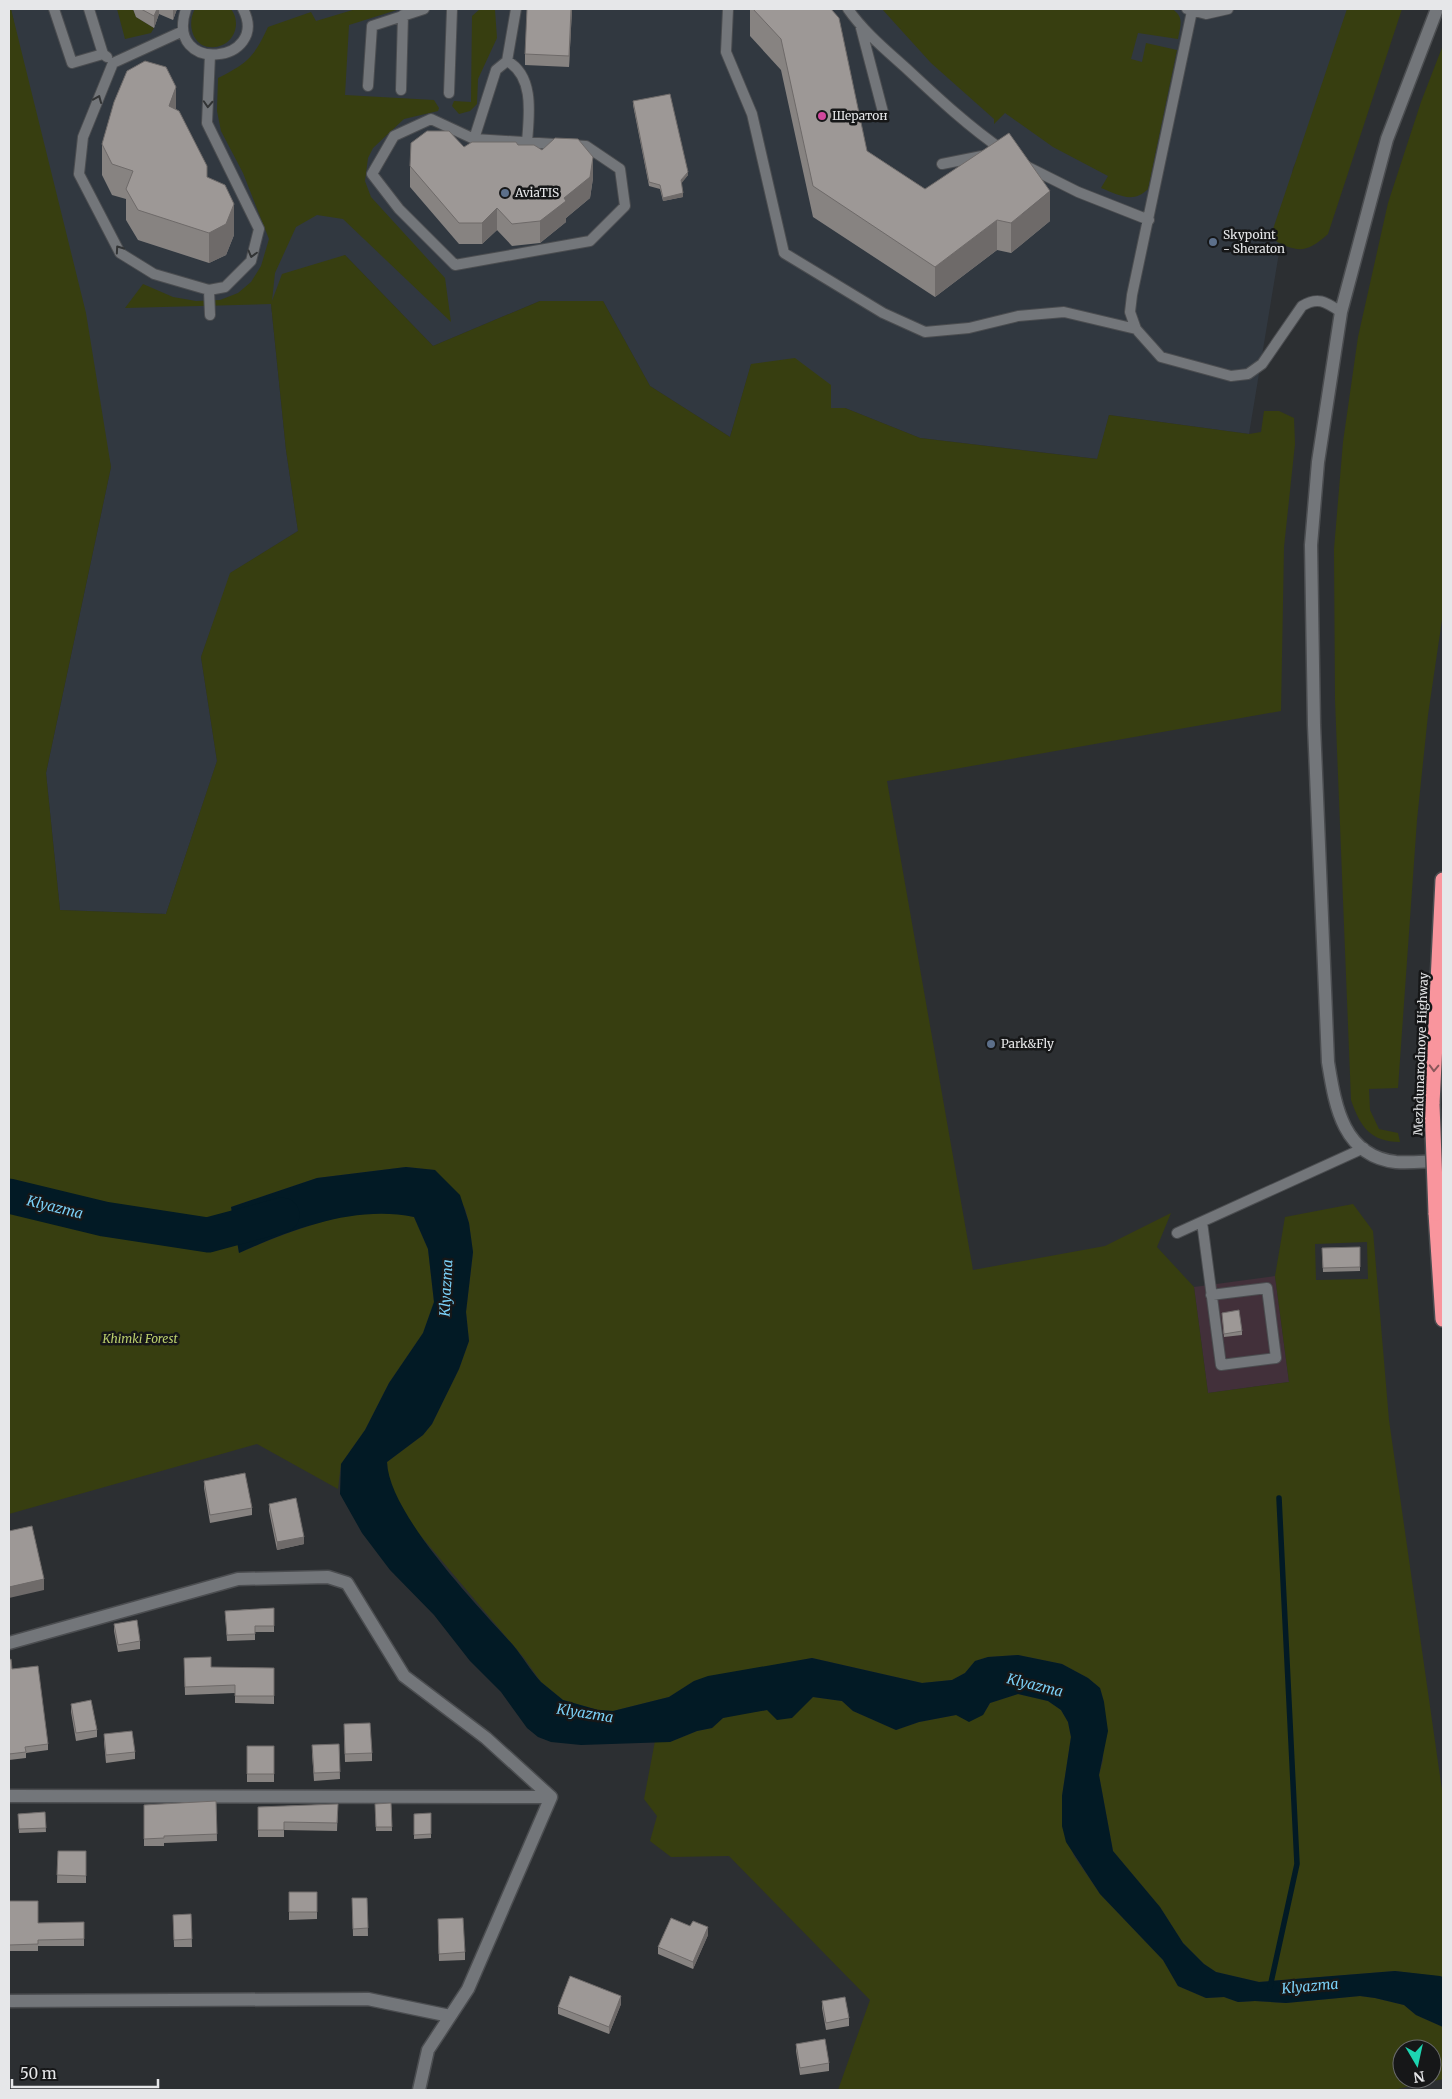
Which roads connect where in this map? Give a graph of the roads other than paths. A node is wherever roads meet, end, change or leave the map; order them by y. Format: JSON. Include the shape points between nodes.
{"nodes":[{"id":1,"x":54,"y":9,"type":"edge"},
{"id":2,"x":89,"y":9,"type":"edge"},
{"id":3,"x":186,"y":9,"type":"edge"},
{"id":4,"x":424,"y":9,"type":"edge"},
{"id":5,"x":452,"y":9,"type":"edge"},
{"id":6,"x":516,"y":9,"type":"edge"},
{"id":7,"x":728,"y":9,"type":"edge"},
{"id":8,"x":848,"y":9,"type":"edge"},
{"id":9,"x":1228,"y":9,"type":"edge"},
{"id":10,"x":1438,"y":9,"type":"edge"},
{"id":11,"x":248,"y":10,"type":"edge"},
{"id":12,"x":1189,"y":10,"type":"edge"},
{"id":13,"x":403,"y":15,"type":"junction"},
{"id":14,"x":1437,"y":19,"type":"edge"},
{"id":15,"x":860,"y":27,"type":"junction"},
{"id":16,"x":183,"y":30,"type":"junction"},
{"id":17,"x":103,"y":54,"type":"junction"},
{"id":18,"x":210,"y":55,"type":"junction"},
{"id":19,"x":507,"y":62,"type":"junction"},
{"id":20,"x":113,"y":63,"type":"junction"},
{"id":21,"x":368,"y":86,"type":"dead end"},
{"id":22,"x":401,"y":90,"type":"dead end"},
{"id":23,"x":449,"y":93,"type":"dead end"},
{"id":24,"x":883,"y":112,"type":"dead end"},
{"id":25,"x":474,"y":139,"type":"junction"},
{"id":26,"x":527,"y":142,"type":"junction"},
{"id":27,"x":1004,"y":151,"type":"junction"},
{"id":28,"x":942,"y":164,"type":"dead end"},
{"id":29,"x":1149,"y":220,"type":"junction"},
{"id":30,"x":209,"y":290,"type":"junction"},
{"id":31,"x":1341,"y":312,"type":"junction"},
{"id":32,"x":210,"y":315,"type":"dead end"},
{"id":33,"x":1136,"y":328,"type":"junction"},
{"id":34,"x":1443,"y":880,"type":"edge"},
{"id":35,"x":1364,"y":1148,"type":"junction"},
{"id":36,"x":1443,"y":1161,"type":"edge"},
{"id":37,"x":1202,"y":1222,"type":"junction"},
{"id":38,"x":1177,"y":1233,"type":"dead end"},
{"id":39,"x":1211,"y":1295,"type":"junction"},
{"id":40,"x":1443,"y":1319,"type":"edge"},
{"id":41,"x":9,"y":1643,"type":"edge"},
{"id":42,"x":9,"y":1796,"type":"edge"},
{"id":43,"x":551,"y":1797,"type":"junction"},
{"id":44,"x":9,"y":2001,"type":"edge"},
{"id":45,"x":450,"y":2016,"type":"junction"},
{"id":46,"x":419,"y":2090,"type":"edge"}],
"edges":[{"from":1,"to":17,"type":"lane","via":[[72,63]]},
{"from":2,"to":17,"type":"lane"},
{"from":3,"to":16,"type":"lane"},
{"from":4,"to":13,"type":"lane"},
{"from":5,"to":23,"type":"lane"},
{"from":6,"to":19,"type":"lane"},
{"from":7,"to":33,"type":"lane","via":[[726,52],[752,114],[784,253],[883,312],[925,332],[969,328],[1018,316],[1064,312]]},
{"from":8,"to":15,"type":"lane"},
{"from":9,"to":12,"type":"lane","via":[[1206,14]]},
{"from":10,"to":14,"type":"street"},
{"from":11,"to":18,"type":"lane","via":[[246,34],[240,44],[222,55]]},
{"from":12,"to":29,"type":"lane"},
{"from":13,"to":21,"type":"lane","via":[[372,26]]},
{"from":13,"to":22,"type":"lane"},
{"from":14,"to":31,"type":"street","via":[[1387,139]]},
{"from":15,"to":24,"type":"lane"},
{"from":15,"to":27,"type":"lane","via":[[975,131]]},
{"from":16,"to":18,"type":"lane","via":[[193,47]]},
{"from":16,"to":20,"type":"lane"},
{"from":17,"to":20,"type":"lane"},
{"from":18,"to":30,"type":"lane","one_way":true,"via":[[207,123],[259,229],[251,261],[225,287]]},
{"from":19,"to":25,"type":"lane","via":[[496,70]]},
{"from":19,"to":26,"type":"lane","via":[[513,64],[525,82],[529,109]]},
{"from":30,"to":20,"type":"lane","one_way":true,"via":[[154,274],[120,253],[79,174],[83,136]]},
{"from":25,"to":26,"type":"lane"},
{"from":25,"to":26,"type":"lane","via":[[432,119],[394,136],[372,174],[399,209],[455,264],[590,241],[625,206],[620,169],[586,146]]},
{"from":27,"to":28,"type":"lane"},
{"from":27,"to":29,"type":"lane","via":[[1028,168],[1078,192]]},
{"from":29,"to":33,"type":"lane","via":[[1132,295],[1130,312]]},
{"from":30,"to":32,"type":"lane"},
{"from":31,"to":33,"type":"lane","via":[[1322,300],[1312,300],[1302,306],[1262,364],[1248,374],[1231,376],[1161,357]]},
{"from":31,"to":35,"type":"street","via":[[1318,462],[1311,545],[1314,725],[1328,1062],[1340,1120]]},
{"from":34,"to":40,"type":"highway","name":"Mezhdunarodnoye Highway","one_way":true,"bridge":true,"via":[[1432,1104]]},
{"from":35,"to":36,"type":"street","via":[[1396,1162]]},
{"from":35,"to":37,"type":"lane"},
{"from":37,"to":38,"type":"lane"},
{"from":37,"to":39,"type":"lane"},
{"from":39,"to":39,"type":"lane","via":[[1267,1288],[1276,1358],[1221,1365]]},
{"from":41,"to":43,"type":"street","via":[[238,1578],[328,1577],[347,1582],[404,1676],[486,1738]]},
{"from":42,"to":43,"type":"street"},
{"from":43,"to":45,"type":"street","via":[[468,1989]]},
{"from":44,"to":45,"type":"street","via":[[368,1999]]},
{"from":45,"to":46,"type":"street","via":[[428,2050]]}]}
